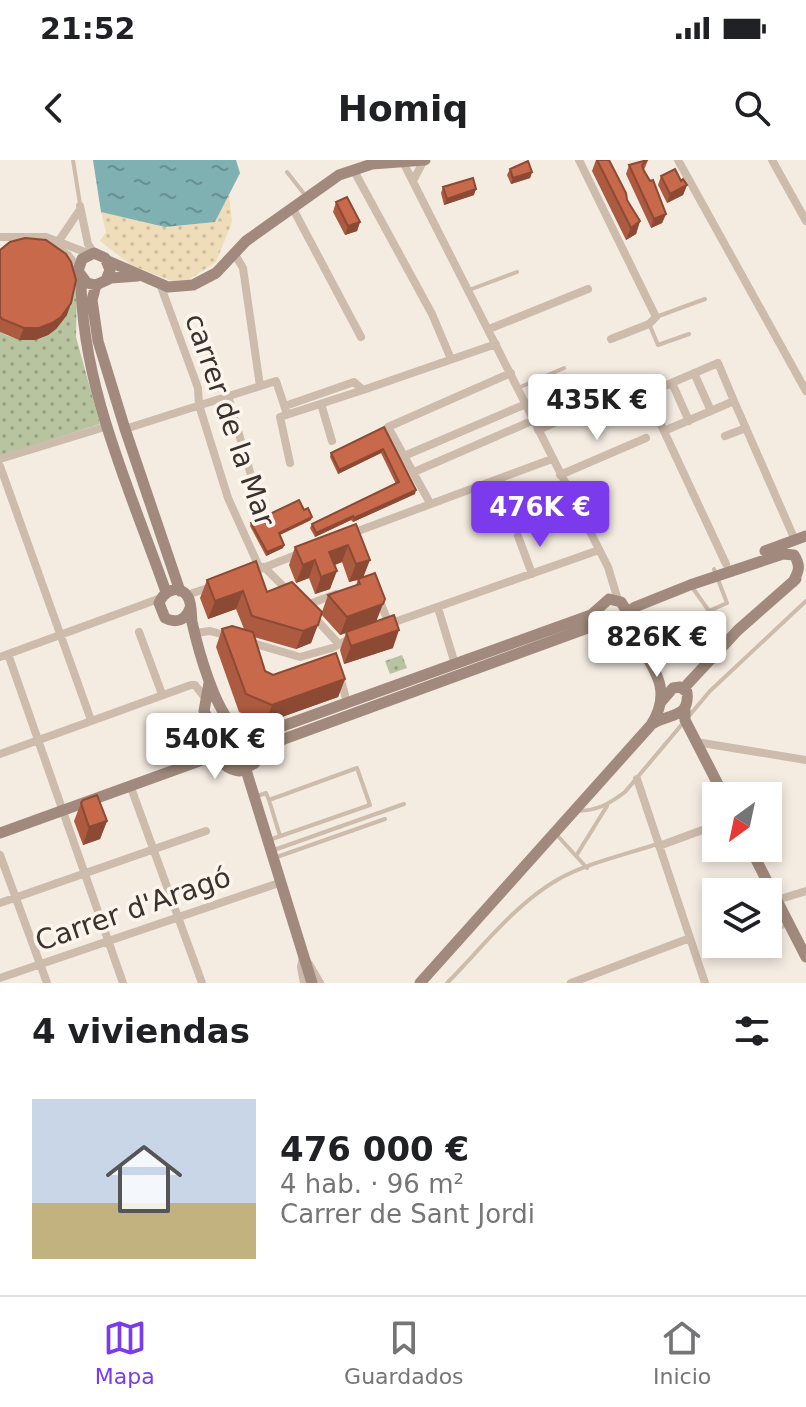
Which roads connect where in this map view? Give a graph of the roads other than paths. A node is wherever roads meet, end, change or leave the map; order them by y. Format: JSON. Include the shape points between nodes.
{"nodes":[{"id":1,"x":73,"y":160,"type":"edge"},
{"id":2,"x":425,"y":160,"type":"edge"},
{"id":3,"x":579,"y":160,"type":"edge"},
{"id":4,"x":678,"y":160,"type":"edge"},
{"id":5,"x":772,"y":160,"type":"edge"},
{"id":6,"x":403,"y":162,"type":"junction"},
{"id":7,"x":353,"y":169,"type":"junction"},
{"id":8,"x":287,"y":172,"type":"dead end"},
{"id":9,"x":413,"y":181,"type":"junction"},
{"id":10,"x":306,"y":197,"type":"junction"},
{"id":11,"x":80,"y":206,"type":"junction"},
{"id":12,"x":292,"y":207,"type":"junction"},
{"id":13,"x":806,"y":221,"type":"edge"},
{"id":14,"x":1,"y":238,"type":"edge"},
{"id":15,"x":56,"y":244,"type":"junction"},
{"id":16,"x":92,"y":253,"type":"junction"},
{"id":17,"x":234,"y":253,"type":"junction"},
{"id":18,"x":108,"y":261,"type":"junction"},
{"id":19,"x":517,"y":272,"type":"dead end"},
{"id":20,"x":80,"y":273,"type":"junction"},
{"id":21,"x":140,"y":276,"type":"junction"},
{"id":22,"x":101,"y":282,"type":"junction"},
{"id":23,"x":160,"y":284,"type":"junction"},
{"id":24,"x":588,"y":289,"type":"dead end"},
{"id":25,"x":469,"y":290,"type":"junction"},
{"id":26,"x":705,"y":299,"type":"dead end"},
{"id":27,"x":652,"y":320,"type":"junction"},
{"id":28,"x":489,"y":329,"type":"junction"},
{"id":29,"x":689,"y":334,"type":"dead end"},
{"id":30,"x":361,"y":337,"type":"dead end"},
{"id":31,"x":611,"y":339,"type":"dead end"},
{"id":32,"x":496,"y":344,"type":"junction"},
{"id":33,"x":451,"y":359,"type":"junction"},
{"id":34,"x":89,"y":361,"type":"junction"},
{"id":35,"x":105,"y":364,"type":"junction"},
{"id":36,"x":564,"y":368,"type":"dead end"},
{"id":37,"x":511,"y":373,"type":"junction"},
{"id":38,"x":694,"y":373,"type":"junction"},
{"id":39,"x":672,"y":383,"type":"junction"},
{"id":40,"x":260,"y":386,"type":"junction"},
{"id":41,"x":518,"y":388,"type":"junction"},
{"id":42,"x":363,"y":390,"type":"junction"},
{"id":43,"x":806,"y":391,"type":"edge"},
{"id":44,"x":648,"y":393,"type":"junction"},
{"id":45,"x":228,"y":396,"type":"junction"},
{"id":46,"x":734,"y":401,"type":"junction"},
{"id":47,"x":321,"y":404,"type":"junction"},
{"id":48,"x":526,"y":404,"type":"junction"},
{"id":49,"x":199,"y":405,"type":"junction"},
{"id":50,"x":286,"y":411,"type":"junction"},
{"id":51,"x":711,"y":411,"type":"junction"},
{"id":52,"x":534,"y":420,"type":"junction"},
{"id":53,"x":689,"y":421,"type":"junction"},
{"id":54,"x":108,"y":426,"type":"junction"},
{"id":55,"x":746,"y":428,"type":"junction"},
{"id":56,"x":125,"y":429,"type":"junction"},
{"id":57,"x":538,"y":430,"type":"junction"},
{"id":58,"x":664,"y":431,"type":"junction"},
{"id":59,"x":725,"y":436,"type":"dead end"},
{"id":60,"x":646,"y":438,"type":"dead end"},
{"id":61,"x":332,"y":441,"type":"dead end"},
{"id":62,"x":404,"y":456,"type":"junction"},
{"id":63,"x":0,"y":459,"type":"edge"},
{"id":64,"x":552,"y":459,"type":"junction"},
{"id":65,"x":290,"y":463,"type":"dead end"},
{"id":66,"x":0,"y":466,"type":"edge"},
{"id":67,"x":414,"y":472,"type":"junction"},
{"id":68,"x":560,"y":475,"type":"junction"},
{"id":69,"x":252,"y":479,"type":"dead end"},
{"id":70,"x":430,"y":503,"type":"junction"},
{"id":71,"x":353,"y":532,"type":"junction"},
{"id":72,"x":518,"y":536,"type":"dead end"},
{"id":73,"x":802,"y":537,"type":"edge"},
{"id":74,"x":338,"y":538,"type":"edge"},
{"id":75,"x":358,"y":545,"type":"edge"},
{"id":76,"x":309,"y":550,"type":"edge"},
{"id":77,"x":599,"y":550,"type":"junction"},
{"id":78,"x":726,"y":564,"type":"junction"},
{"id":79,"x":608,"y":567,"type":"junction"},
{"id":80,"x":262,"y":568,"type":"junction"},
{"id":81,"x":806,"y":571,"type":"edge"},
{"id":82,"x":716,"y":572,"type":"junction"},
{"id":83,"x":246,"y":574,"type":"edge"},
{"id":84,"x":532,"y":574,"type":"junction"},
{"id":85,"x":793,"y":582,"type":"junction"},
{"id":86,"x":216,"y":585,"type":"edge"},
{"id":87,"x":690,"y":585,"type":"junction"},
{"id":88,"x":345,"y":591,"type":"edge"},
{"id":89,"x":184,"y":593,"type":"junction"},
{"id":90,"x":164,"y":595,"type":"junction"},
{"id":91,"x":378,"y":596,"type":"edge"},
{"id":92,"x":619,"y":601,"type":"junction"},
{"id":93,"x":806,"y":601,"type":"edge"},
{"id":94,"x":602,"y":604,"type":"junction"},
{"id":95,"x":303,"y":606,"type":"junction"},
{"id":96,"x":190,"y":608,"type":"junction"},
{"id":97,"x":438,"y":608,"type":"junction"},
{"id":98,"x":626,"y":614,"type":"junction"},
{"id":99,"x":175,"y":621,"type":"junction"},
{"id":100,"x":389,"y":624,"type":"junction"},
{"id":101,"x":612,"y":626,"type":"junction"},
{"id":102,"x":376,"y":629,"type":"edge"},
{"id":103,"x":139,"y":632,"type":"dead end"},
{"id":104,"x":631,"y":632,"type":"junction"},
{"id":105,"x":363,"y":634,"type":"edge"},
{"id":106,"x":62,"y":635,"type":"junction"},
{"id":107,"x":197,"y":637,"type":"junction"},
{"id":108,"x":335,"y":645,"type":"junction"},
{"id":109,"x":4,"y":656,"type":"edge"},
{"id":110,"x":335,"y":658,"type":"edge"},
{"id":111,"x":455,"y":664,"type":"junction"},
{"id":112,"x":338,"y":669,"type":"edge"},
{"id":113,"x":656,"y":673,"type":"junction"},
{"id":114,"x":209,"y":674,"type":"junction"},
{"id":115,"x":678,"y":688,"type":"junction"},
{"id":116,"x":162,"y":694,"type":"junction"},
{"id":117,"x":206,"y":699,"type":"junction"},
{"id":118,"x":347,"y":703,"type":"junction"},
{"id":119,"x":659,"y":706,"type":"junction"},
{"id":120,"x":679,"y":715,"type":"junction"},
{"id":121,"x":91,"y":720,"type":"junction"},
{"id":122,"x":651,"y":725,"type":"junction"},
{"id":123,"x":235,"y":727,"type":"junction"},
{"id":124,"x":250,"y":731,"type":"junction"},
{"id":125,"x":218,"y":739,"type":"junction"},
{"id":126,"x":37,"y":740,"type":"junction"},
{"id":127,"x":696,"y":742,"type":"junction"},
{"id":128,"x":259,"y":752,"type":"junction"},
{"id":129,"x":0,"y":754,"type":"edge"},
{"id":130,"x":216,"y":755,"type":"junction"},
{"id":131,"x":806,"y":760,"type":"edge"},
{"id":132,"x":246,"y":770,"type":"junction"},
{"id":133,"x":637,"y":779,"type":"junction"},
{"id":134,"x":717,"y":782,"type":"edge"},
{"id":135,"x":130,"y":785,"type":"junction"},
{"id":136,"x":254,"y":797,"type":"junction"},
{"id":137,"x":269,"y":800,"type":"junction"},
{"id":138,"x":404,"y":804,"type":"dead end"},
{"id":139,"x":609,"y":804,"type":"junction"},
{"id":140,"x":62,"y":811,"type":"junction"},
{"id":141,"x":573,"y":811,"type":"junction"},
{"id":142,"x":385,"y":819,"type":"dead end"},
{"id":143,"x":702,"y":830,"type":"edge"},
{"id":144,"x":206,"y":831,"type":"dead end"},
{"id":145,"x":554,"y":832,"type":"junction"},
{"id":146,"x":0,"y":833,"type":"edge"},
{"id":147,"x":280,"y":836,"type":"junction"},
{"id":148,"x":658,"y":845,"type":"junction"},
{"id":149,"x":153,"y":849,"type":"junction"},
{"id":150,"x":269,"y":850,"type":"junction"},
{"id":151,"x":0,"y":855,"type":"edge"},
{"id":152,"x":576,"y":856,"type":"junction"},
{"id":153,"x":587,"y":868,"type":"junction"},
{"id":154,"x":84,"y":874,"type":"junction"},
{"id":155,"x":279,"y":883,"type":"junction"},
{"id":156,"x":806,"y":891,"type":"edge"},
{"id":157,"x":16,"y":898,"type":"junction"},
{"id":158,"x":782,"y":898,"type":"edge"},
{"id":159,"x":0,"y":903,"type":"edge"},
{"id":160,"x":782,"y":910,"type":"edge"},
{"id":161,"x":178,"y":916,"type":"junction"},
{"id":162,"x":789,"y":924,"type":"junction"},
{"id":163,"x":782,"y":927,"type":"edge"},
{"id":164,"x":690,"y":938,"type":"junction"},
{"id":165,"x":108,"y":941,"type":"junction"},
{"id":166,"x":304,"y":957,"type":"junction"},
{"id":167,"x":806,"y":957,"type":"edge"},
{"id":168,"x":40,"y":964,"type":"junction"},
{"id":169,"x":0,"y":978,"type":"edge"},
{"id":170,"x":575,"y":982,"type":"edge"},
{"id":171,"x":47,"y":983,"type":"edge"},
{"id":172,"x":123,"y":983,"type":"edge"},
{"id":173,"x":202,"y":983,"type":"edge"},
{"id":174,"x":304,"y":983,"type":"edge"},
{"id":175,"x":312,"y":983,"type":"edge"},
{"id":176,"x":320,"y":983,"type":"edge"},
{"id":177,"x":420,"y":983,"type":"edge"},
{"id":178,"x":447,"y":983,"type":"edge"},
{"id":179,"x":705,"y":983,"type":"edge"}],
"edges":[{"from":1,"to":11,"type":"lane"},
{"from":2,"to":6,"type":"street"},
{"from":2,"to":9,"type":"street"},
{"from":3,"to":27,"type":"street"},
{"from":4,"to":43,"type":"street"},
{"from":5,"to":13,"type":"street"},
{"from":6,"to":7,"type":"street"},
{"from":6,"to":9,"type":"street"},
{"from":7,"to":10,"type":"street"},
{"from":7,"to":33,"type":"street"},
{"from":8,"to":10,"type":"lane"},
{"from":9,"to":25,"type":"street"},
{"from":10,"to":12,"type":"street"},
{"from":11,"to":15,"type":"street"},
{"from":11,"to":16,"type":"street"},
{"from":12,"to":17,"type":"street"},
{"from":12,"to":30,"type":"street"},
{"from":14,"to":15,"type":"street"},
{"from":15,"to":16,"type":"street"},
{"from":15,"to":20,"type":"street"},
{"from":16,"to":18,"type":"street"},
{"from":16,"to":20,"type":"street","via":[[82,259]]},
{"from":17,"to":23,"type":"street","via":[[198,283],[177,288]]},
{"from":17,"to":40,"type":"street","via":[[243,268]]},
{"from":18,"to":21,"type":"street"},
{"from":18,"to":22,"type":"street","via":[[110,270]]},
{"from":19,"to":25,"type":"lane"},
{"from":20,"to":22,"type":"street","via":[[87,283]]},
{"from":20,"to":34,"type":"street"},
{"from":21,"to":22,"type":"street"},
{"from":21,"to":23,"type":"street"},
{"from":22,"to":35,"type":"street","via":[[92,308]]},
{"from":23,"to":49,"type":"street","name":"carrer de la Mar","via":[[198,388]]},
{"from":24,"to":28,"type":"street"},
{"from":25,"to":28,"type":"street"},
{"from":26,"to":27,"type":"lane"},
{"from":27,"to":29,"type":"lane","via":[[658,345]]},
{"from":27,"to":31,"type":"street"},
{"from":28,"to":32,"type":"street"},
{"from":32,"to":33,"type":"street"},
{"from":32,"to":37,"type":"street"},
{"from":33,"to":42,"type":"street"},
{"from":34,"to":35,"type":"street","via":[[96,355]]},
{"from":34,"to":54,"type":"street"},
{"from":35,"to":56,"type":"street"},
{"from":36,"to":41,"type":"lane"},
{"from":37,"to":41,"type":"street"},
{"from":37,"to":62,"type":"street","via":[[388,427]]},
{"from":38,"to":39,"type":"street"},
{"from":38,"to":46,"type":"street","via":[[718,363]]},
{"from":38,"to":51,"type":"street"},
{"from":39,"to":44,"type":"street"},
{"from":39,"to":53,"type":"street"},
{"from":40,"to":45,"type":"street"},
{"from":40,"to":50,"type":"street","via":[[276,381]]},
{"from":41,"to":48,"type":"street"},
{"from":42,"to":47,"type":"street"},
{"from":42,"to":50,"type":"street","via":[[354,382]]},
{"from":44,"to":57,"type":"street","via":[[638,384]]},
{"from":44,"to":58,"type":"street"},
{"from":45,"to":49,"type":"street"},
{"from":45,"to":69,"type":"street"},
{"from":46,"to":51,"type":"street"},
{"from":46,"to":55,"type":"street"},
{"from":47,"to":50,"type":"street"},
{"from":47,"to":61,"type":"street"},
{"from":48,"to":52,"type":"street"},
{"from":48,"to":62,"type":"street"},
{"from":49,"to":56,"type":"street"},
{"from":49,"to":80,"type":"street","name":"carrer de la Mar","via":[[228,498]]},
{"from":50,"to":65,"type":"street","via":[[280,417]]},
{"from":51,"to":53,"type":"street"},
{"from":52,"to":57,"type":"street"},
{"from":52,"to":67,"type":"street"},
{"from":53,"to":58,"type":"street"},
{"from":54,"to":63,"type":"street"},
{"from":54,"to":90,"type":"street"},
{"from":55,"to":59,"type":"street"},
{"from":55,"to":73,"type":"street"},
{"from":56,"to":89,"type":"street"},
{"from":57,"to":64,"type":"street"},
{"from":58,"to":78,"type":"street"},
{"from":60,"to":68,"type":"street"},
{"from":62,"to":67,"type":"street"},
{"from":64,"to":68,"type":"street"},
{"from":64,"to":70,"type":"street"},
{"from":66,"to":106,"type":"street"},
{"from":67,"to":70,"type":"street"},
{"from":68,"to":77,"type":"street"},
{"from":70,"to":71,"type":"street"},
{"from":71,"to":74,"type":"street"},
{"from":71,"to":75,"type":"street"},
{"from":72,"to":84,"type":"street"},
{"from":73,"to":78,"type":"street"},
{"from":76,"to":80,"type":"street"},
{"from":77,"to":79,"type":"street"},
{"from":77,"to":84,"type":"street"},
{"from":78,"to":82,"type":"street"},
{"from":79,"to":92,"type":"street"},
{"from":79,"to":94,"type":"street","via":[[609,588]]},
{"from":80,"to":83,"type":"street"},
{"from":80,"to":95,"type":"street","name":"carrer de la Mar"},
{"from":81,"to":85,"type":"street"},
{"from":82,"to":85,"type":"street","via":[[789,553],[799,562]]},
{"from":82,"to":87,"type":"street"},
{"from":82,"to":87,"type":"lane","via":[[727,603],[709,611]]},
{"from":82,"to":92,"type":"street","via":[[644,598]]},
{"from":84,"to":97,"type":"street"},
{"from":85,"to":115,"type":"street"},
{"from":86,"to":89,"type":"street"},
{"from":87,"to":98,"type":"street"},
{"from":88,"to":95,"type":"street"},
{"from":89,"to":90,"type":"street"},
{"from":89,"to":96,"type":"street"},
{"from":90,"to":99,"type":"street","via":[[162,614]]},
{"from":90,"to":106,"type":"street"},
{"from":91,"to":100,"type":"street"},
{"from":92,"to":94,"type":"street"},
{"from":92,"to":98,"type":"street"},
{"from":93,"to":120,"type":"lane"},
{"from":94,"to":101,"type":"street","via":[[600,619]]},
{"from":94,"to":111,"type":"street","via":[[591,615]]},
{"from":95,"to":108,"type":"street","name":"carrer de la Mar"},
{"from":96,"to":99,"type":"street"},
{"from":96,"to":107,"type":"street"},
{"from":97,"to":100,"type":"street"},
{"from":97,"to":111,"type":"street"},
{"from":98,"to":101,"type":"street","via":[[623,622]]},
{"from":98,"to":104,"type":"street"},
{"from":99,"to":107,"type":"street"},
{"from":100,"to":102,"type":"street"},
{"from":101,"to":104,"type":"street"},
{"from":101,"to":128,"type":"street","via":[[578,632]]},
{"from":103,"to":116,"type":"street"},
{"from":104,"to":113,"type":"street"},
{"from":105,"to":108,"type":"street"},
{"from":106,"to":109,"type":"street"},
{"from":106,"to":121,"type":"street"},
{"from":107,"to":108,"type":"street","via":[[210,631],[300,657]]},
{"from":107,"to":114,"type":"street"},
{"from":108,"to":110,"type":"street","name":"carrer de la Mar"},
{"from":109,"to":126,"type":"street"},
{"from":111,"to":118,"type":"street"},
{"from":112,"to":118,"type":"street"},
{"from":113,"to":115,"type":"street"},
{"from":113,"to":119,"type":"street"},
{"from":114,"to":117,"type":"street"},
{"from":114,"to":123,"type":"street","via":[[224,717]]},
{"from":115,"to":119,"type":"street","via":[[664,695]]},
{"from":115,"to":120,"type":"street","via":[[688,699]]},
{"from":116,"to":117,"type":"street","via":[[195,685]]},
{"from":116,"to":121,"type":"street"},
{"from":117,"to":125,"type":"street","via":[[204,711]]},
{"from":118,"to":124,"type":"street","via":[[266,732]]},
{"from":119,"to":122,"type":"street"},
{"from":120,"to":122,"type":"street"},
{"from":120,"to":127,"type":"street"},
{"from":120,"to":133,"type":"lane"},
{"from":121,"to":126,"type":"street"},
{"from":122,"to":141,"type":"street"},
{"from":123,"to":124,"type":"street"},
{"from":123,"to":125,"type":"street"},
{"from":124,"to":128,"type":"street"},
{"from":125,"to":130,"type":"street"},
{"from":126,"to":129,"type":"street"},
{"from":126,"to":140,"type":"street"},
{"from":127,"to":131,"type":"street"},
{"from":127,"to":134,"type":"street"},
{"from":128,"to":132,"type":"street"},
{"from":130,"to":132,"type":"street","via":[[231,770]]},
{"from":130,"to":135,"type":"street"},
{"from":132,"to":136,"type":"street"},
{"from":133,"to":139,"type":"lane"},
{"from":133,"to":148,"type":"street"},
{"from":135,"to":140,"type":"street"},
{"from":135,"to":149,"type":"street"},
{"from":136,"to":137,"type":"lane","via":[[266,793]]},
{"from":136,"to":150,"type":"street"},
{"from":137,"to":147,"type":"lane"},
{"from":137,"to":147,"type":"lane","via":[[357,768],[370,805]]},
{"from":138,"to":150,"type":"lane"},
{"from":139,"to":141,"type":"lane"},
{"from":139,"to":152,"type":"lane"},
{"from":140,"to":146,"type":"street"},
{"from":140,"to":154,"type":"street"},
{"from":141,"to":145,"type":"street"},
{"from":142,"to":150,"type":"lane"},
{"from":143,"to":148,"type":"street"},
{"from":144,"to":149,"type":"street"},
{"from":145,"to":152,"type":"lane"},
{"from":145,"to":177,"type":"street"},
{"from":147,"to":150,"type":"lane"},
{"from":148,"to":153,"type":"lane"},
{"from":148,"to":164,"type":"street"},
{"from":149,"to":154,"type":"street"},
{"from":149,"to":161,"type":"street"},
{"from":150,"to":155,"type":"street"},
{"from":151,"to":157,"type":"street"},
{"from":152,"to":153,"type":"lane"},
{"from":153,"to":178,"type":"lane","via":[[533,896]]},
{"from":154,"to":157,"type":"street"},
{"from":154,"to":165,"type":"street"},
{"from":155,"to":161,"type":"street","name":"Carrer d'Aragó"},
{"from":155,"to":166,"type":"street"},
{"from":156,"to":158,"type":"street"},
{"from":157,"to":159,"type":"street"},
{"from":157,"to":168,"type":"street"},
{"from":160,"to":162,"type":"street"},
{"from":161,"to":165,"type":"street","name":"Carrer d'Aragó"},
{"from":161,"to":173,"type":"street"},
{"from":162,"to":163,"type":"lane"},
{"from":162,"to":167,"type":"street"},
{"from":164,"to":170,"type":"street"},
{"from":164,"to":179,"type":"street"},
{"from":165,"to":168,"type":"street","name":"Carrer d'Aragó"},
{"from":165,"to":172,"type":"street"},
{"from":166,"to":174,"type":"street"},
{"from":166,"to":175,"type":"street"},
{"from":166,"to":176,"type":"street"},
{"from":168,"to":169,"type":"street","name":"Carrer d'Aragó"},
{"from":168,"to":171,"type":"street"}]}
